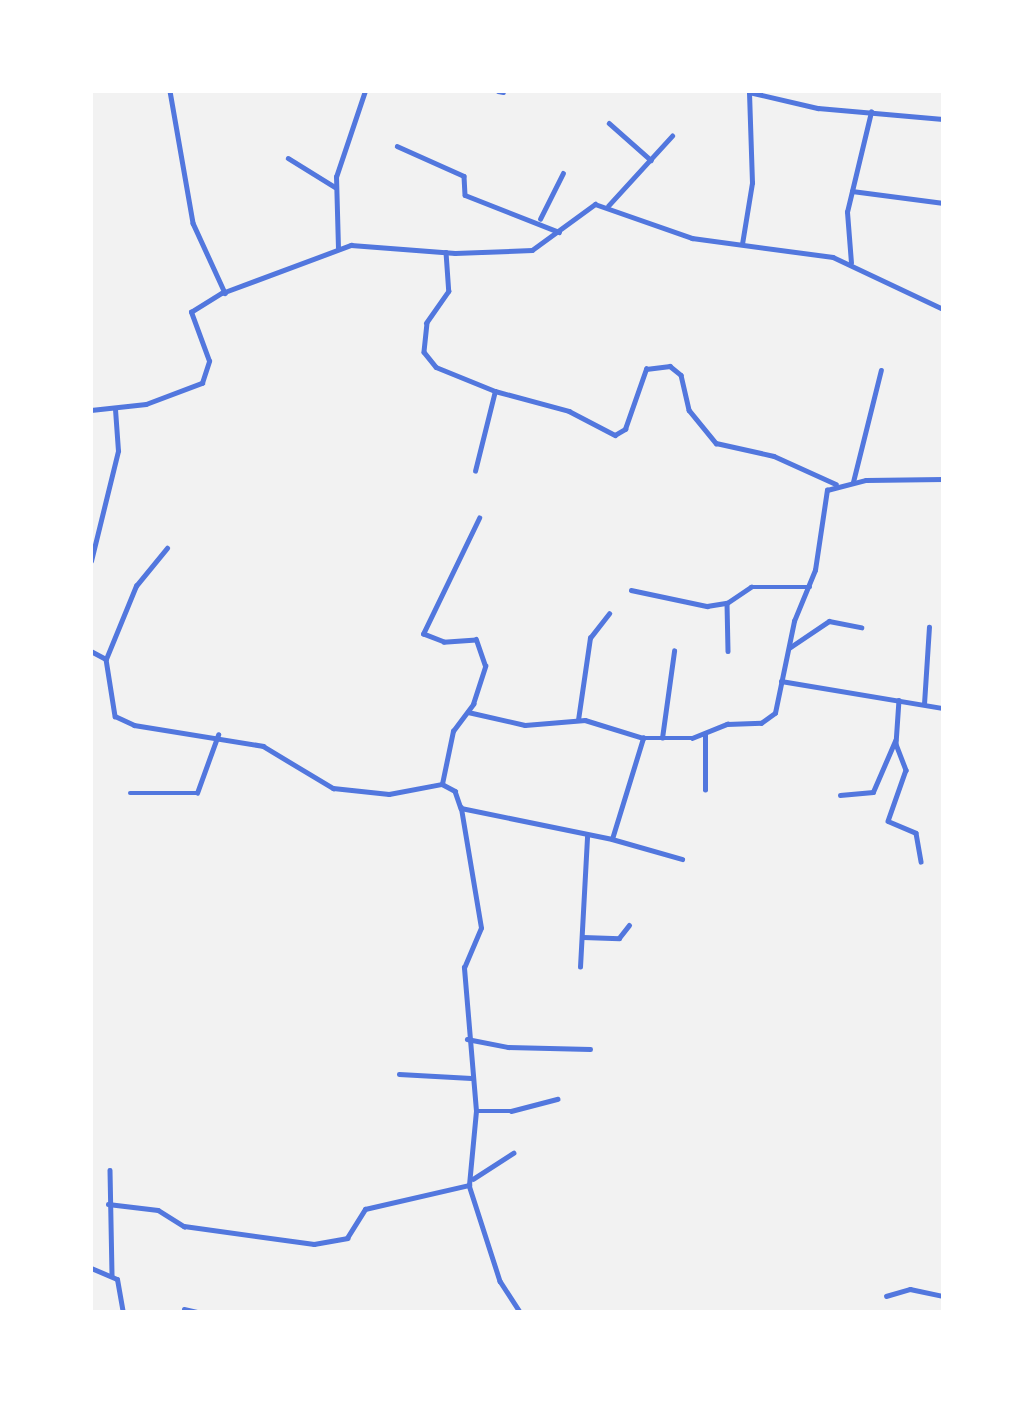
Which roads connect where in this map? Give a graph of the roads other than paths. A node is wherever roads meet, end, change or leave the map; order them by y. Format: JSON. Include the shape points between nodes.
{"nodes":[{"id":1,"x":170,"y":91,"type":"edge"},
{"id":2,"x":365,"y":91,"type":"edge"},
{"id":3,"x":750,"y":92,"type":"edge"},
{"id":4,"x":871,"y":112,"type":"junction"},
{"id":5,"x":943,"y":119,"type":"edge"},
{"id":6,"x":609,"y":123,"type":"dead end"},
{"id":7,"x":672,"y":136,"type":"dead end"},
{"id":8,"x":397,"y":146,"type":"dead end"},
{"id":9,"x":288,"y":158,"type":"dead end"},
{"id":10,"x":651,"y":160,"type":"junction"},
{"id":11,"x":563,"y":173,"type":"dead end"},
{"id":12,"x":335,"y":187,"type":"junction"},
{"id":13,"x":852,"y":191,"type":"junction"},
{"id":14,"x":943,"y":203,"type":"edge"},
{"id":15,"x":610,"y":207,"type":"junction"},
{"id":16,"x":540,"y":219,"type":"junction"},
{"id":17,"x":559,"y":232,"type":"junction"},
{"id":18,"x":742,"y":244,"type":"junction"},
{"id":19,"x":338,"y":248,"type":"junction"},
{"id":20,"x":446,"y":252,"type":"junction"},
{"id":21,"x":851,"y":263,"type":"junction"},
{"id":22,"x":225,"y":293,"type":"junction"},
{"id":23,"x":943,"y":309,"type":"edge"},
{"id":24,"x":881,"y":370,"type":"dead end"},
{"id":25,"x":495,"y":391,"type":"junction"},
{"id":26,"x":116,"y":409,"type":"junction"},
{"id":27,"x":91,"y":410,"type":"edge"},
{"id":28,"x":475,"y":471,"type":"dead end"},
{"id":29,"x":943,"y":480,"type":"edge"},
{"id":30,"x":853,"y":482,"type":"junction"},
{"id":31,"x":837,"y":484,"type":"junction"},
{"id":32,"x":479,"y":518,"type":"dead end"},
{"id":33,"x":167,"y":548,"type":"dead end"},
{"id":34,"x":91,"y":561,"type":"edge"},
{"id":35,"x":810,"y":587,"type":"junction"},
{"id":36,"x":631,"y":590,"type":"dead end"},
{"id":37,"x":727,"y":603,"type":"junction"},
{"id":38,"x":609,"y":614,"type":"dead end"},
{"id":39,"x":861,"y":627,"type":"dead end"},
{"id":40,"x":929,"y":627,"type":"dead end"},
{"id":41,"x":788,"y":648,"type":"junction"},
{"id":42,"x":91,"y":651,"type":"edge"},
{"id":43,"x":674,"y":651,"type":"dead end"},
{"id":44,"x":728,"y":651,"type":"dead end"},
{"id":45,"x":106,"y":659,"type":"junction"},
{"id":46,"x":781,"y":681,"type":"junction"},
{"id":47,"x":899,"y":700,"type":"junction"},
{"id":48,"x":924,"y":704,"type":"junction"},
{"id":49,"x":943,"y":708,"type":"edge"},
{"id":50,"x":468,"y":712,"type":"junction"},
{"id":51,"x":578,"y":720,"type":"junction"},
{"id":52,"x":705,"y":734,"type":"junction"},
{"id":53,"x":218,"y":735,"type":"junction"},
{"id":54,"x":643,"y":738,"type":"junction"},
{"id":55,"x":662,"y":738,"type":"junction"},
{"id":56,"x":896,"y":738,"type":"junction"},
{"id":57,"x":442,"y":784,"type":"junction"},
{"id":58,"x":705,"y":790,"type":"dead end"},
{"id":59,"x":130,"y":793,"type":"dead end"},
{"id":60,"x":840,"y":794,"type":"dead end"},
{"id":61,"x":461,"y":808,"type":"junction"},
{"id":62,"x":587,"y":836,"type":"junction"},
{"id":63,"x":612,"y":839,"type":"junction"},
{"id":64,"x":682,"y":859,"type":"dead end"},
{"id":65,"x":921,"y":862,"type":"dead end"},
{"id":66,"x":629,"y":925,"type":"dead end"},
{"id":67,"x":583,"y":937,"type":"junction"},
{"id":68,"x":580,"y":967,"type":"dead end"},
{"id":69,"x":467,"y":1039,"type":"junction"},
{"id":70,"x":590,"y":1049,"type":"dead end"},
{"id":71,"x":399,"y":1074,"type":"dead end"},
{"id":72,"x":471,"y":1078,"type":"junction"},
{"id":73,"x":557,"y":1099,"type":"dead end"},
{"id":74,"x":476,"y":1111,"type":"junction"},
{"id":75,"x":513,"y":1153,"type":"dead end"},
{"id":76,"x":110,"y":1170,"type":"dead end"},
{"id":77,"x":473,"y":1179,"type":"junction"},
{"id":78,"x":469,"y":1185,"type":"junction"},
{"id":79,"x":108,"y":1203,"type":"junction"},
{"id":80,"x":91,"y":1268,"type":"edge"},
{"id":81,"x":112,"y":1275,"type":"junction"},
{"id":82,"x":886,"y":1296,"type":"dead end"},
{"id":83,"x":943,"y":1296,"type":"edge"},
{"id":84,"x":184,"y":1309,"type":"dead end"},
{"id":85,"x":123,"y":1312,"type":"edge"},
{"id":86,"x":197,"y":1312,"type":"edge"},
{"id":87,"x":520,"y":1312,"type":"edge"}],
"edges":[{"from":1,"to":22,"type":"street","via":[[193,223]]},
{"from":2,"to":12,"type":"street","via":[[349,127]]},
{"from":3,"to":4,"type":"street"},
{"from":3,"to":18,"type":"street","via":[[752,183]]},
{"from":4,"to":5,"type":"street"},
{"from":4,"to":13,"type":"street"},
{"from":6,"to":10,"type":"street"},
{"from":7,"to":10,"type":"street"},
{"from":8,"to":16,"type":"street","via":[[464,176],[465,194]]},
{"from":9,"to":12,"type":"street"},
{"from":10,"to":15,"type":"street"},
{"from":11,"to":16,"type":"street"},
{"from":12,"to":19,"type":"street"},
{"from":13,"to":14,"type":"street"},
{"from":13,"to":21,"type":"street"},
{"from":15,"to":17,"type":"street","via":[[586,209]]},
{"from":15,"to":18,"type":"street","via":[[692,238]]},
{"from":16,"to":17,"type":"street"},
{"from":17,"to":20,"type":"street","via":[[532,250]]},
{"from":18,"to":21,"type":"street"},
{"from":19,"to":20,"type":"street","via":[[383,243]]},
{"from":19,"to":22,"type":"street"},
{"from":20,"to":25,"type":"street","via":[[449,291],[427,323],[424,352],[436,367]]},
{"from":21,"to":23,"type":"street"},
{"from":22,"to":26,"type":"street","via":[[191,312],[209,361],[202,383]]},
{"from":24,"to":30,"type":"street"},
{"from":25,"to":28,"type":"street"},
{"from":25,"to":31,"type":"street","via":[[569,411],[615,435],[625,429],[648,367],[675,368],[689,410],[716,443],[774,456]]},
{"from":26,"to":27,"type":"street"},
{"from":26,"to":34,"type":"street","via":[[118,451]]},
{"from":29,"to":30,"type":"street"},
{"from":30,"to":31,"type":"street"},
{"from":31,"to":35,"type":"street","via":[[824,498]]},
{"from":32,"to":50,"type":"street","via":[[424,634],[444,642],[480,643],[485,675]]},
{"from":33,"to":45,"type":"street","via":[[136,586]]},
{"from":35,"to":37,"type":"street","via":[[751,587]]},
{"from":35,"to":41,"type":"street"},
{"from":36,"to":37,"type":"street","via":[[696,605]]},
{"from":37,"to":44,"type":"street"},
{"from":38,"to":51,"type":"street","via":[[590,638]]},
{"from":39,"to":41,"type":"street","via":[[829,621]]},
{"from":40,"to":48,"type":"street"},
{"from":41,"to":46,"type":"street"},
{"from":42,"to":45,"type":"street"},
{"from":43,"to":55,"type":"street"},
{"from":45,"to":53,"type":"street","via":[[115,716],[134,724]]},
{"from":46,"to":47,"type":"street"},
{"from":46,"to":52,"type":"street","via":[[772,718],[727,724]]},
{"from":47,"to":48,"type":"street"},
{"from":47,"to":56,"type":"street"},
{"from":48,"to":49,"type":"street"},
{"from":50,"to":51,"type":"street","via":[[525,725]]},
{"from":50,"to":57,"type":"street","via":[[453,731]]},
{"from":51,"to":54,"type":"street"},
{"from":52,"to":55,"type":"street"},
{"from":52,"to":58,"type":"street"},
{"from":53,"to":57,"type":"street","via":[[263,746],[333,788],[389,794]]},
{"from":53,"to":59,"type":"street","via":[[197,793]]},
{"from":54,"to":55,"type":"street"},
{"from":54,"to":63,"type":"street"},
{"from":56,"to":60,"type":"street","via":[[873,792]]},
{"from":56,"to":65,"type":"street","via":[[906,770],[888,821],[916,833]]},
{"from":57,"to":61,"type":"street","via":[[455,791]]},
{"from":61,"to":62,"type":"street","via":[[516,815]]},
{"from":61,"to":69,"type":"street","via":[[481,928],[464,968]]},
{"from":62,"to":63,"type":"street"},
{"from":62,"to":67,"type":"street","via":[[578,921]]},
{"from":63,"to":64,"type":"street"},
{"from":66,"to":67,"type":"street","via":[[619,938]]},
{"from":67,"to":68,"type":"street"},
{"from":69,"to":70,"type":"street","via":[[508,1047]]},
{"from":69,"to":72,"type":"street"},
{"from":71,"to":72,"type":"street"},
{"from":72,"to":74,"type":"street"},
{"from":73,"to":74,"type":"street"},
{"from":74,"to":77,"type":"street"},
{"from":75,"to":77,"type":"street"},
{"from":76,"to":79,"type":"street"},
{"from":77,"to":78,"type":"street"},
{"from":78,"to":79,"type":"street","via":[[365,1209],[347,1238],[314,1244],[184,1226],[158,1210]]},
{"from":78,"to":87,"type":"street","via":[[500,1281]]},
{"from":79,"to":81,"type":"street"},
{"from":80,"to":81,"type":"street"},
{"from":81,"to":85,"type":"street"},
{"from":82,"to":83,"type":"street","via":[[910,1289]]},
{"from":84,"to":86,"type":"street"}]}
